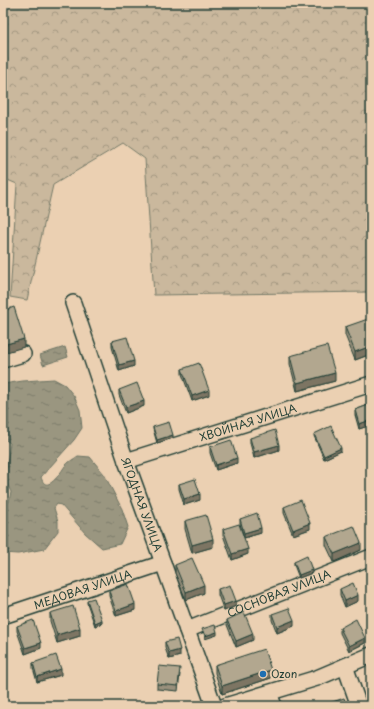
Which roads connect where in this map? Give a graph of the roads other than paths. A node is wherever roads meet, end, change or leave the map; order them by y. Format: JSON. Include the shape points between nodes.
{"nodes":[{"id":1,"x":73,"y":303,"type":"dead end"},
{"id":2,"x":23,"y":354,"type":"dead end"},
{"id":3,"x":3,"y":360,"type":"edge"},
{"id":4,"x":371,"y":384,"type":"edge"},
{"id":5,"x":126,"y":461,"type":"junction"},
{"id":6,"x":371,"y":557,"type":"edge"},
{"id":7,"x":164,"y":564,"type":"junction"},
{"id":8,"x":3,"y":616,"type":"edge"},
{"id":9,"x":187,"y":630,"type":"junction"},
{"id":10,"x":371,"y":655,"type":"edge"},
{"id":11,"x":345,"y":666,"type":"junction"},
{"id":12,"x":272,"y":699,"type":"edge"},
{"id":13,"x":214,"y":706,"type":"edge"},
{"id":14,"x":225,"y":706,"type":"edge"},
{"id":15,"x":359,"y":706,"type":"edge"}],
"edges":[{"from":1,"to":5,"type":"street","name":"ЯГОДНАЯ УЛИЦА"},
{"from":2,"to":3,"type":"street"},
{"from":4,"to":5,"type":"street","name":"ХВОЙНАЯ УЛИЦА"},
{"from":5,"to":7,"type":"street","name":"ЯГОДНАЯ УЛИЦА"},
{"from":6,"to":9,"type":"street","name":"СОСНОВАЯ УЛИЦА"},
{"from":7,"to":8,"type":"street","name":"МЕДОВАЯ УЛИЦА"},
{"from":7,"to":9,"type":"street","name":"ЯГОДНАЯ УЛИЦА"},
{"from":9,"to":13,"type":"street","name":"ЯГОДНАЯ УЛИЦА"},
{"from":10,"to":11,"type":"street"},
{"from":11,"to":12,"type":"street"},
{"from":11,"to":15,"type":"street"},
{"from":12,"to":14,"type":"street"}]}
